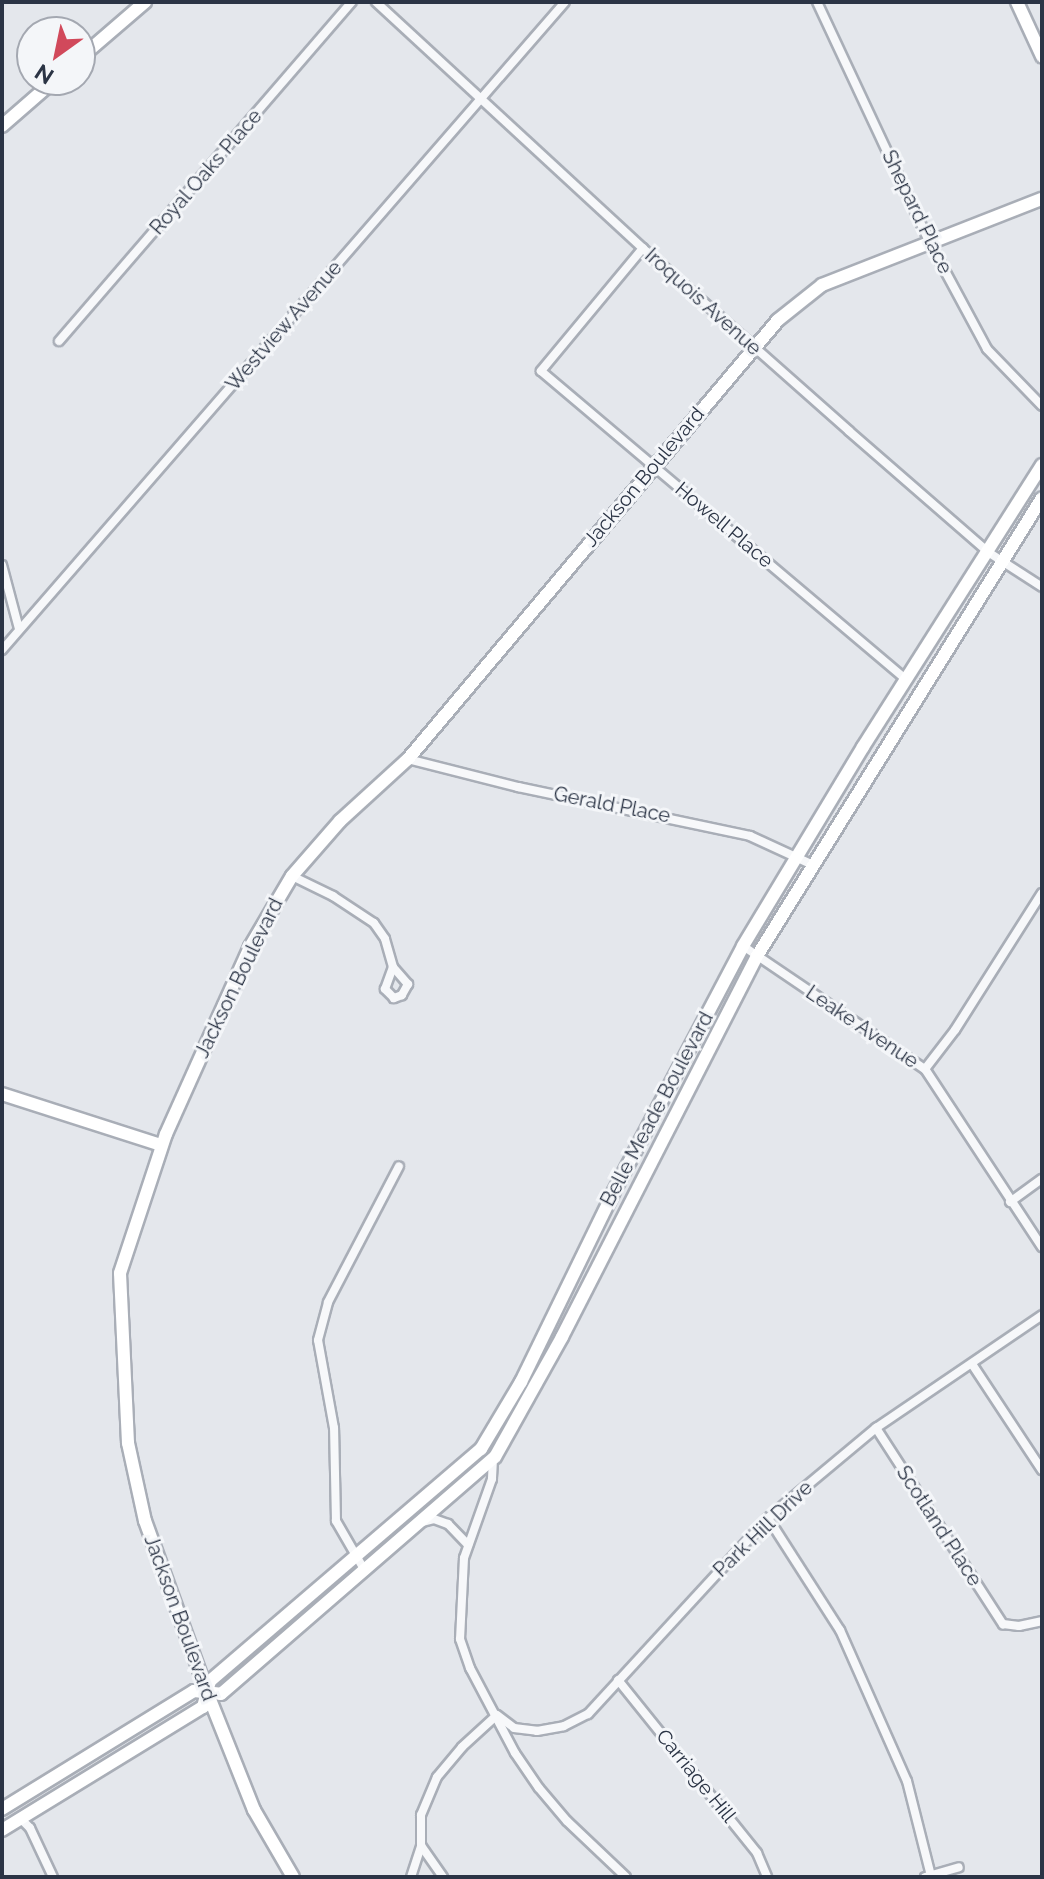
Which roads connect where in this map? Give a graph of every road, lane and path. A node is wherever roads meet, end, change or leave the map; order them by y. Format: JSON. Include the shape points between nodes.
{"nodes":[{"id":1,"x":145,"y":2,"type":"edge"},
{"id":2,"x":352,"y":2,"type":"edge"},
{"id":3,"x":376,"y":2,"type":"edge"},
{"id":4,"x":565,"y":2,"type":"edge"},
{"id":5,"x":817,"y":2,"type":"edge"},
{"id":6,"x":1017,"y":2,"type":"edge"},
{"id":7,"x":96,"y":44,"type":"edge"},
{"id":8,"x":1042,"y":56,"type":"edge"},
{"id":9,"x":37,"y":96,"type":"edge"},
{"id":10,"x":482,"y":99,"type":"junction"},
{"id":11,"x":2,"y":126,"type":"edge"},
{"id":12,"x":1042,"y":199,"type":"edge"},
{"id":13,"x":930,"y":243,"type":"junction"},
{"id":14,"x":643,"y":248,"type":"junction"},
{"id":15,"x":59,"y":341,"type":"dead end"},
{"id":16,"x":753,"y":347,"type":"junction"},
{"id":17,"x":1042,"y":406,"type":"edge"},
{"id":18,"x":1042,"y":465,"type":"edge"},
{"id":19,"x":653,"y":467,"type":"junction"},
{"id":20,"x":1042,"y":498,"type":"edge"},
{"id":21,"x":988,"y":552,"type":"junction"},
{"id":22,"x":1002,"y":562,"type":"junction"},
{"id":23,"x":2,"y":565,"type":"edge"},
{"id":24,"x":1042,"y":587,"type":"edge"},
{"id":25,"x":19,"y":629,"type":"junction"},
{"id":26,"x":2,"y":650,"type":"edge"},
{"id":27,"x":906,"y":679,"type":"junction"},
{"id":28,"x":922,"y":689,"type":"junction"},
{"id":29,"x":408,"y":759,"type":"junction"},
{"id":30,"x":795,"y":856,"type":"junction"},
{"id":31,"x":811,"y":864,"type":"junction"},
{"id":32,"x":292,"y":876,"type":"junction"},
{"id":33,"x":1042,"y":893,"type":"edge"},
{"id":34,"x":743,"y":946,"type":"junction"},
{"id":35,"x":757,"y":956,"type":"junction"},
{"id":36,"x":393,"y":967,"type":"dead end"},
{"id":37,"x":925,"y":1069,"type":"junction"},
{"id":38,"x":2,"y":1094,"type":"edge"},
{"id":39,"x":662,"y":1099,"type":"junction"},
{"id":40,"x":678,"y":1106,"type":"junction"},
{"id":41,"x":638,"y":1143,"type":"junction"},
{"id":42,"x":161,"y":1145,"type":"junction"},
{"id":43,"x":654,"y":1151,"type":"junction"},
{"id":44,"x":399,"y":1166,"type":"dead end"},
{"id":45,"x":1042,"y":1179,"type":"edge"},
{"id":46,"x":1010,"y":1202,"type":"junction"},
{"id":47,"x":1042,"y":1247,"type":"edge"},
{"id":48,"x":1042,"y":1315,"type":"edge"},
{"id":49,"x":972,"y":1364,"type":"junction"},
{"id":50,"x":876,"y":1428,"type":"junction"},
{"id":51,"x":481,"y":1449,"type":"junction"},
{"id":52,"x":493,"y":1459,"type":"junction"},
{"id":53,"x":1042,"y":1470,"type":"edge"},
{"id":54,"x":412,"y":1510,"type":"junction"},
{"id":55,"x":768,"y":1518,"type":"junction"},
{"id":56,"x":422,"y":1522,"type":"junction"},
{"id":57,"x":468,"y":1545,"type":"junction"},
{"id":58,"x":355,"y":1557,"type":"junction"},
{"id":59,"x":365,"y":1572,"type":"junction"},
{"id":60,"x":292,"y":1612,"type":"junction"},
{"id":61,"x":1042,"y":1621,"type":"edge"},
{"id":62,"x":303,"y":1625,"type":"junction"},
{"id":63,"x":618,"y":1680,"type":"junction"},
{"id":64,"x":207,"y":1692,"type":"junction"},
{"id":65,"x":497,"y":1715,"type":"junction"},
{"id":66,"x":6,"y":1807,"type":"edge"},
{"id":67,"x":20,"y":1818,"type":"junction"},
{"id":68,"x":2,"y":1830,"type":"edge"},
{"id":69,"x":421,"y":1846,"type":"junction"},
{"id":70,"x":959,"y":1867,"type":"dead end"},
{"id":71,"x":928,"y":1876,"type":"edge"},
{"id":72,"x":53,"y":1877,"type":"edge"},
{"id":73,"x":293,"y":1877,"type":"edge"},
{"id":74,"x":411,"y":1877,"type":"edge"},
{"id":75,"x":443,"y":1877,"type":"edge"},
{"id":76,"x":626,"y":1877,"type":"edge"},
{"id":77,"x":767,"y":1877,"type":"edge"}],
"edges":[{"from":1,"to":7,"type":"main road"},
{"from":2,"to":15,"type":"street","name":"Royal Oaks Place"},
{"from":3,"to":10,"type":"street","name":"Iroquois Avenue"},
{"from":4,"to":10,"type":"street","name":"Westview Avenue"},
{"from":5,"to":13,"type":"street","name":"Shepard Place"},
{"from":6,"to":8,"type":"main road"},
{"from":9,"to":11,"type":"main road"},
{"from":10,"to":14,"type":"street","name":"Iroquois Avenue"},
{"from":10,"to":25,"type":"street","name":"Westview Avenue"},
{"from":12,"to":13,"type":"main road","name":"Jackson Boulevard"},
{"from":13,"to":16,"type":"main road","name":"Jackson Boulevard","via":[[822,285],[799,300]]},
{"from":13,"to":17,"type":"street","name":"Shepard Place","via":[[987,349]]},
{"from":14,"to":16,"type":"street","name":"Iroquois Avenue"},
{"from":14,"to":19,"type":"street","name":"Howell Place","via":[[541,371]]},
{"from":16,"to":19,"type":"main road","name":"Jackson Boulevard"},
{"from":16,"to":21,"type":"street","name":"Iroquois Avenue"},
{"from":18,"to":21,"type":"main road","name":"Belle Meade Boulevard"},
{"from":19,"to":27,"type":"street","name":"Howell Place"},
{"from":19,"to":29,"type":"main road","name":"Jackson Boulevard"},
{"from":20,"to":22,"type":"main road","name":"Belle Meade Boulevard"},
{"from":21,"to":22,"type":"street","name":"Iroquois Avenue"},
{"from":21,"to":27,"type":"main road","name":"Belle Meade Boulevard"},
{"from":22,"to":24,"type":"street","name":"Iroquois Avenue"},
{"from":22,"to":28,"type":"main road","name":"Belle Meade Boulevard"},
{"from":23,"to":25,"type":"street"},
{"from":25,"to":26,"type":"street","name":"Westview Avenue"},
{"from":27,"to":28,"type":"main road"},
{"from":27,"to":30,"type":"main road","name":"Belle Meade Boulevard"},
{"from":28,"to":31,"type":"main road","name":"Belle Meade Boulevard"},
{"from":29,"to":30,"type":"street","name":"Gerald Place","via":[[702,823],[757,838]]},
{"from":29,"to":32,"type":"main road","name":"Jackson Boulevard","via":[[340,821]]},
{"from":30,"to":31,"type":"street","name":"Gerald Place"},
{"from":30,"to":34,"type":"main road","name":"Belle Meade Boulevard"},
{"from":31,"to":35,"type":"main road","name":"Belle Meade Boulevard"},
{"from":32,"to":36,"type":"street","via":[[374,923]]},
{"from":32,"to":42,"type":"main road","name":"Jackson Boulevard","via":[[250,947]]},
{"from":33,"to":37,"type":"street"},
{"from":34,"to":35,"type":"street","name":"Leake Avenue"},
{"from":34,"to":39,"type":"main road","name":"Belle Meade Boulevard"},
{"from":35,"to":37,"type":"street","name":"Leake Avenue"},
{"from":35,"to":40,"type":"main road","name":"Belle Meade Boulevard"},
{"from":37,"to":46,"type":"street","name":"Leake Avenue"},
{"from":38,"to":42,"type":"main road"},
{"from":39,"to":40,"type":"main road"},
{"from":39,"to":41,"type":"main road","name":"Belle Meade Boulevard"},
{"from":40,"to":43,"type":"main road","name":"Belle Meade Boulevard"},
{"from":41,"to":43,"type":"main road"},
{"from":41,"to":51,"type":"main road","name":"Belle Meade Boulevard","via":[[521,1382]]},
{"from":42,"to":64,"type":"main road","name":"Jackson Boulevard","via":[[120,1273],[128,1443],[145,1521]]},
{"from":43,"to":52,"type":"main road","name":"Belle Meade Boulevard","via":[[550,1360]]},
{"from":44,"to":58,"type":"street","via":[[328,1302],[318,1340],[334,1428],[334,1508]]},
{"from":45,"to":46,"type":"street"},
{"from":46,"to":47,"type":"street","name":"Leake Avenue"},
{"from":48,"to":49,"type":"street","name":"Park Hill Drive"},
{"from":49,"to":50,"type":"street","name":"Park Hill Drive"},
{"from":49,"to":53,"type":"street"},
{"from":50,"to":55,"type":"street","name":"Park Hill Drive"},
{"from":50,"to":61,"type":"street","name":"Scotland Place","via":[[1003,1624]]},
{"from":51,"to":52,"type":"main road"},
{"from":51,"to":54,"type":"main road","name":"Belle Meade Boulevard"},
{"from":52,"to":56,"type":"main road","name":"Belle Meade Boulevard"},
{"from":52,"to":57,"type":"street","via":[[492,1479]]},
{"from":54,"to":56,"type":"main road"},
{"from":54,"to":58,"type":"main road","name":"Belle Meade Boulevard"},
{"from":55,"to":63,"type":"street","name":"Park Hill Drive"},
{"from":55,"to":71,"type":"street","via":[[840,1630],[907,1781]]},
{"from":56,"to":57,"type":"street","via":[[448,1524]]},
{"from":56,"to":59,"type":"main road","name":"Belle Meade Boulevard"},
{"from":57,"to":65,"type":"street","via":[[460,1590],[460,1639]]},
{"from":58,"to":59,"type":"street"},
{"from":58,"to":60,"type":"main road","name":"Belle Meade Boulevard"},
{"from":59,"to":62,"type":"main road","name":"Belle Meade Boulevard"},
{"from":60,"to":62,"type":"main road"},
{"from":60,"to":64,"type":"main road","name":"Belle Meade Boulevard","via":[[210,1681]]},
{"from":62,"to":64,"type":"main road","name":"Belle Meade Boulevard","via":[[221,1694]]},
{"from":63,"to":65,"type":"street","name":"Park Hill Drive","via":[[588,1714],[564,1726],[514,1728]]},
{"from":63,"to":77,"type":"street","name":"Carriage Hill","via":[[757,1853]]},
{"from":64,"to":66,"type":"main road","name":"Belle Meade Boulevard","via":[[194,1691]]},
{"from":64,"to":67,"type":"main road","name":"Belle Meade Boulevard","via":[[203,1707]]},
{"from":64,"to":73,"type":"main road","name":"Jackson Boulevard","via":[[254,1810]]},
{"from":65,"to":69,"type":"street","via":[[437,1777],[421,1815]]},
{"from":65,"to":76,"type":"street","via":[[539,1788]]},
{"from":66,"to":67,"type":"main road"},
{"from":67,"to":68,"type":"main road","name":"Belle Meade Boulevard"},
{"from":67,"to":72,"type":"street"},
{"from":69,"to":74,"type":"street"},
{"from":69,"to":75,"type":"street"},
{"from":70,"to":71,"type":"street"}]}
